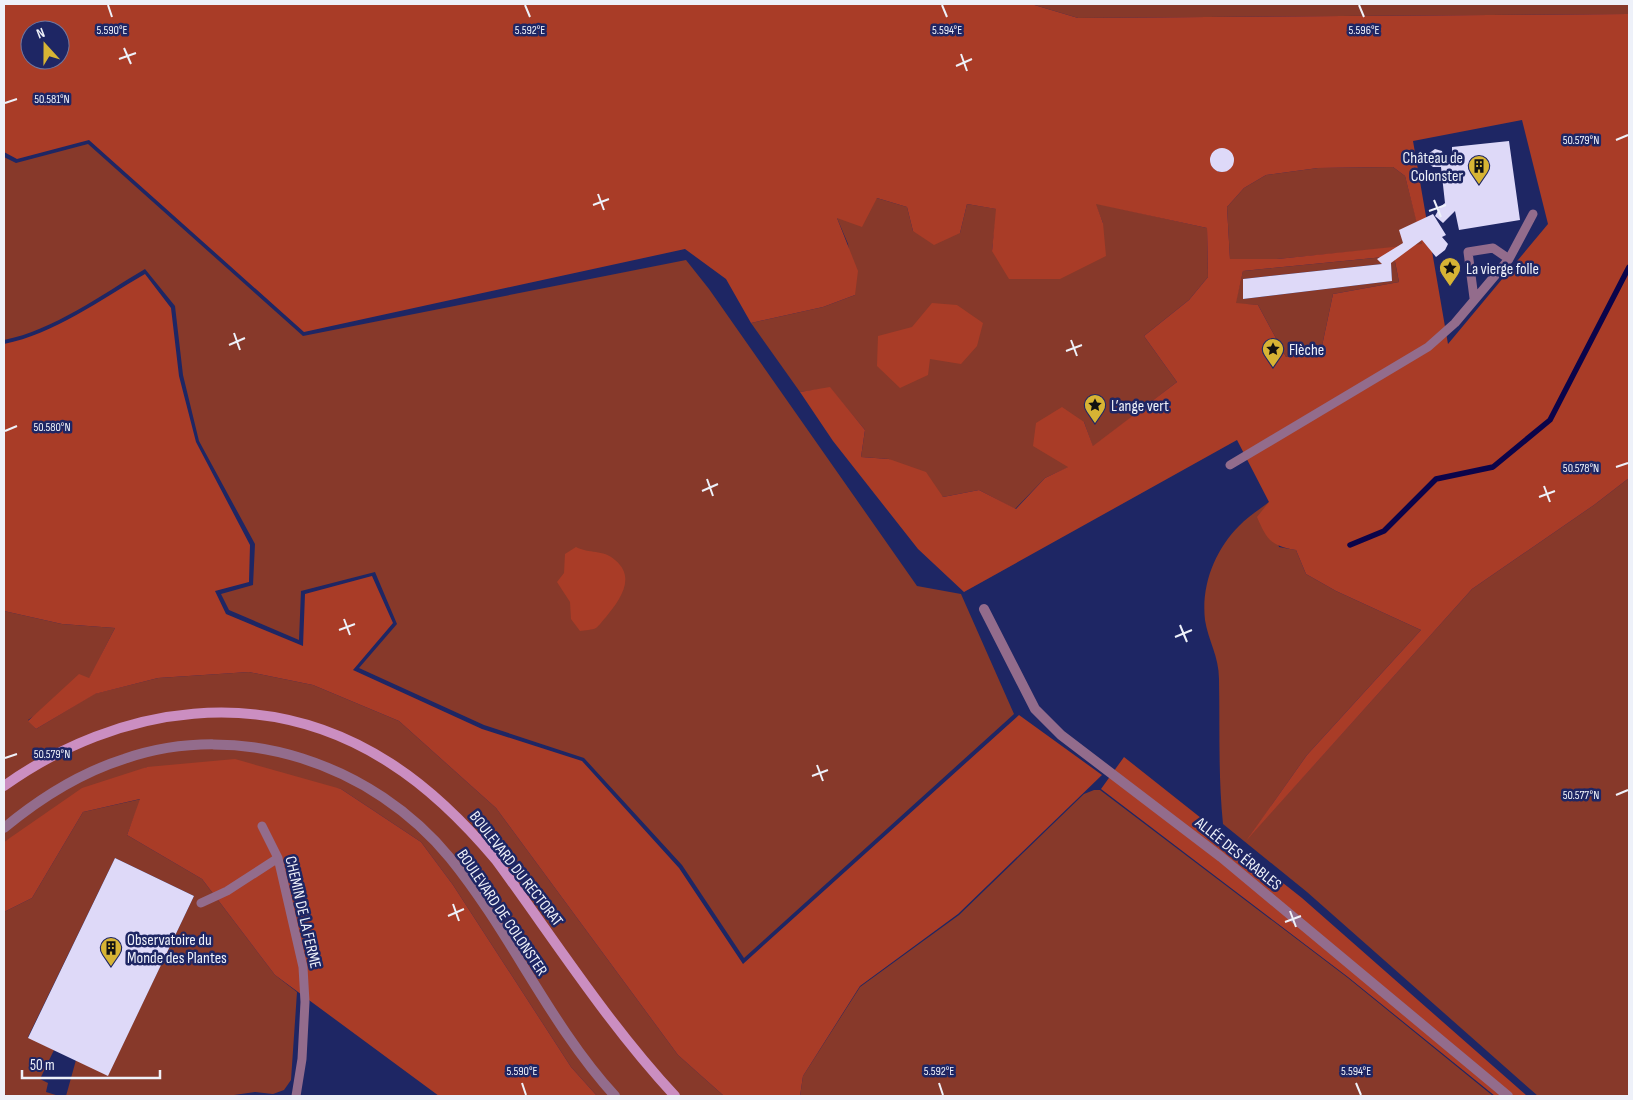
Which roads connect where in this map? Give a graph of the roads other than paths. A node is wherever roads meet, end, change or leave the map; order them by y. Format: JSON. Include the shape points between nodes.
{"nodes":[{"id":1,"x":1533,"y":214,"type":"dead end"},
{"id":2,"x":1509,"y":259,"type":"junction"},
{"id":3,"x":1474,"y":298,"type":"junction"},
{"id":4,"x":1230,"y":465,"type":"dead end"},
{"id":5,"x":984,"y":609,"type":"dead end"},
{"id":6,"x":4,"y":786,"type":"edge"},
{"id":7,"x":262,"y":826,"type":"dead end"},
{"id":8,"x":4,"y":828,"type":"edge"},
{"id":9,"x":278,"y":858,"type":"junction"},
{"id":10,"x":200,"y":903,"type":"dead end"},
{"id":11,"x":296,"y":1096,"type":"edge"},
{"id":12,"x":615,"y":1096,"type":"edge"},
{"id":13,"x":675,"y":1096,"type":"edge"},
{"id":14,"x":1508,"y":1096,"type":"edge"}],
"edges":[{"from":1,"to":2,"type":"lane"},
{"from":2,"to":3,"type":"lane"},
{"from":2,"to":3,"type":"lane","via":[[1493,248],[1468,252]]},
{"from":3,"to":4,"type":"lane","via":[[1455,323],[1428,347]]},
{"from":5,"to":14,"type":"street","name":"ALLÉE DES ÉRABLES","via":[[1035,709],[1061,735],[1221,857]]},
{"from":6,"to":13,"type":"main road","name":"BOULEVARD DU RECTORAT","via":[[68,747],[134,723],[172,715],[215,712],[277,718],[320,729],[356,744],[415,780],[476,836],[648,1068]]},
{"from":7,"to":9,"type":"lane","name":"CHEMIN DE LA FERME"},
{"from":8,"to":12,"type":"street","name":"BOULEVARD DE COLONSTER","via":[[42,800],[104,766],[125,758],[183,746],[248,746],[282,752],[340,772],[398,807],[448,856],[578,1050]]},
{"from":9,"to":10,"type":"lane","via":[[227,891]]},
{"from":9,"to":11,"type":"lane","name":"CHEMIN DE LA FERME","via":[[303,967],[302,1059]]}]}
